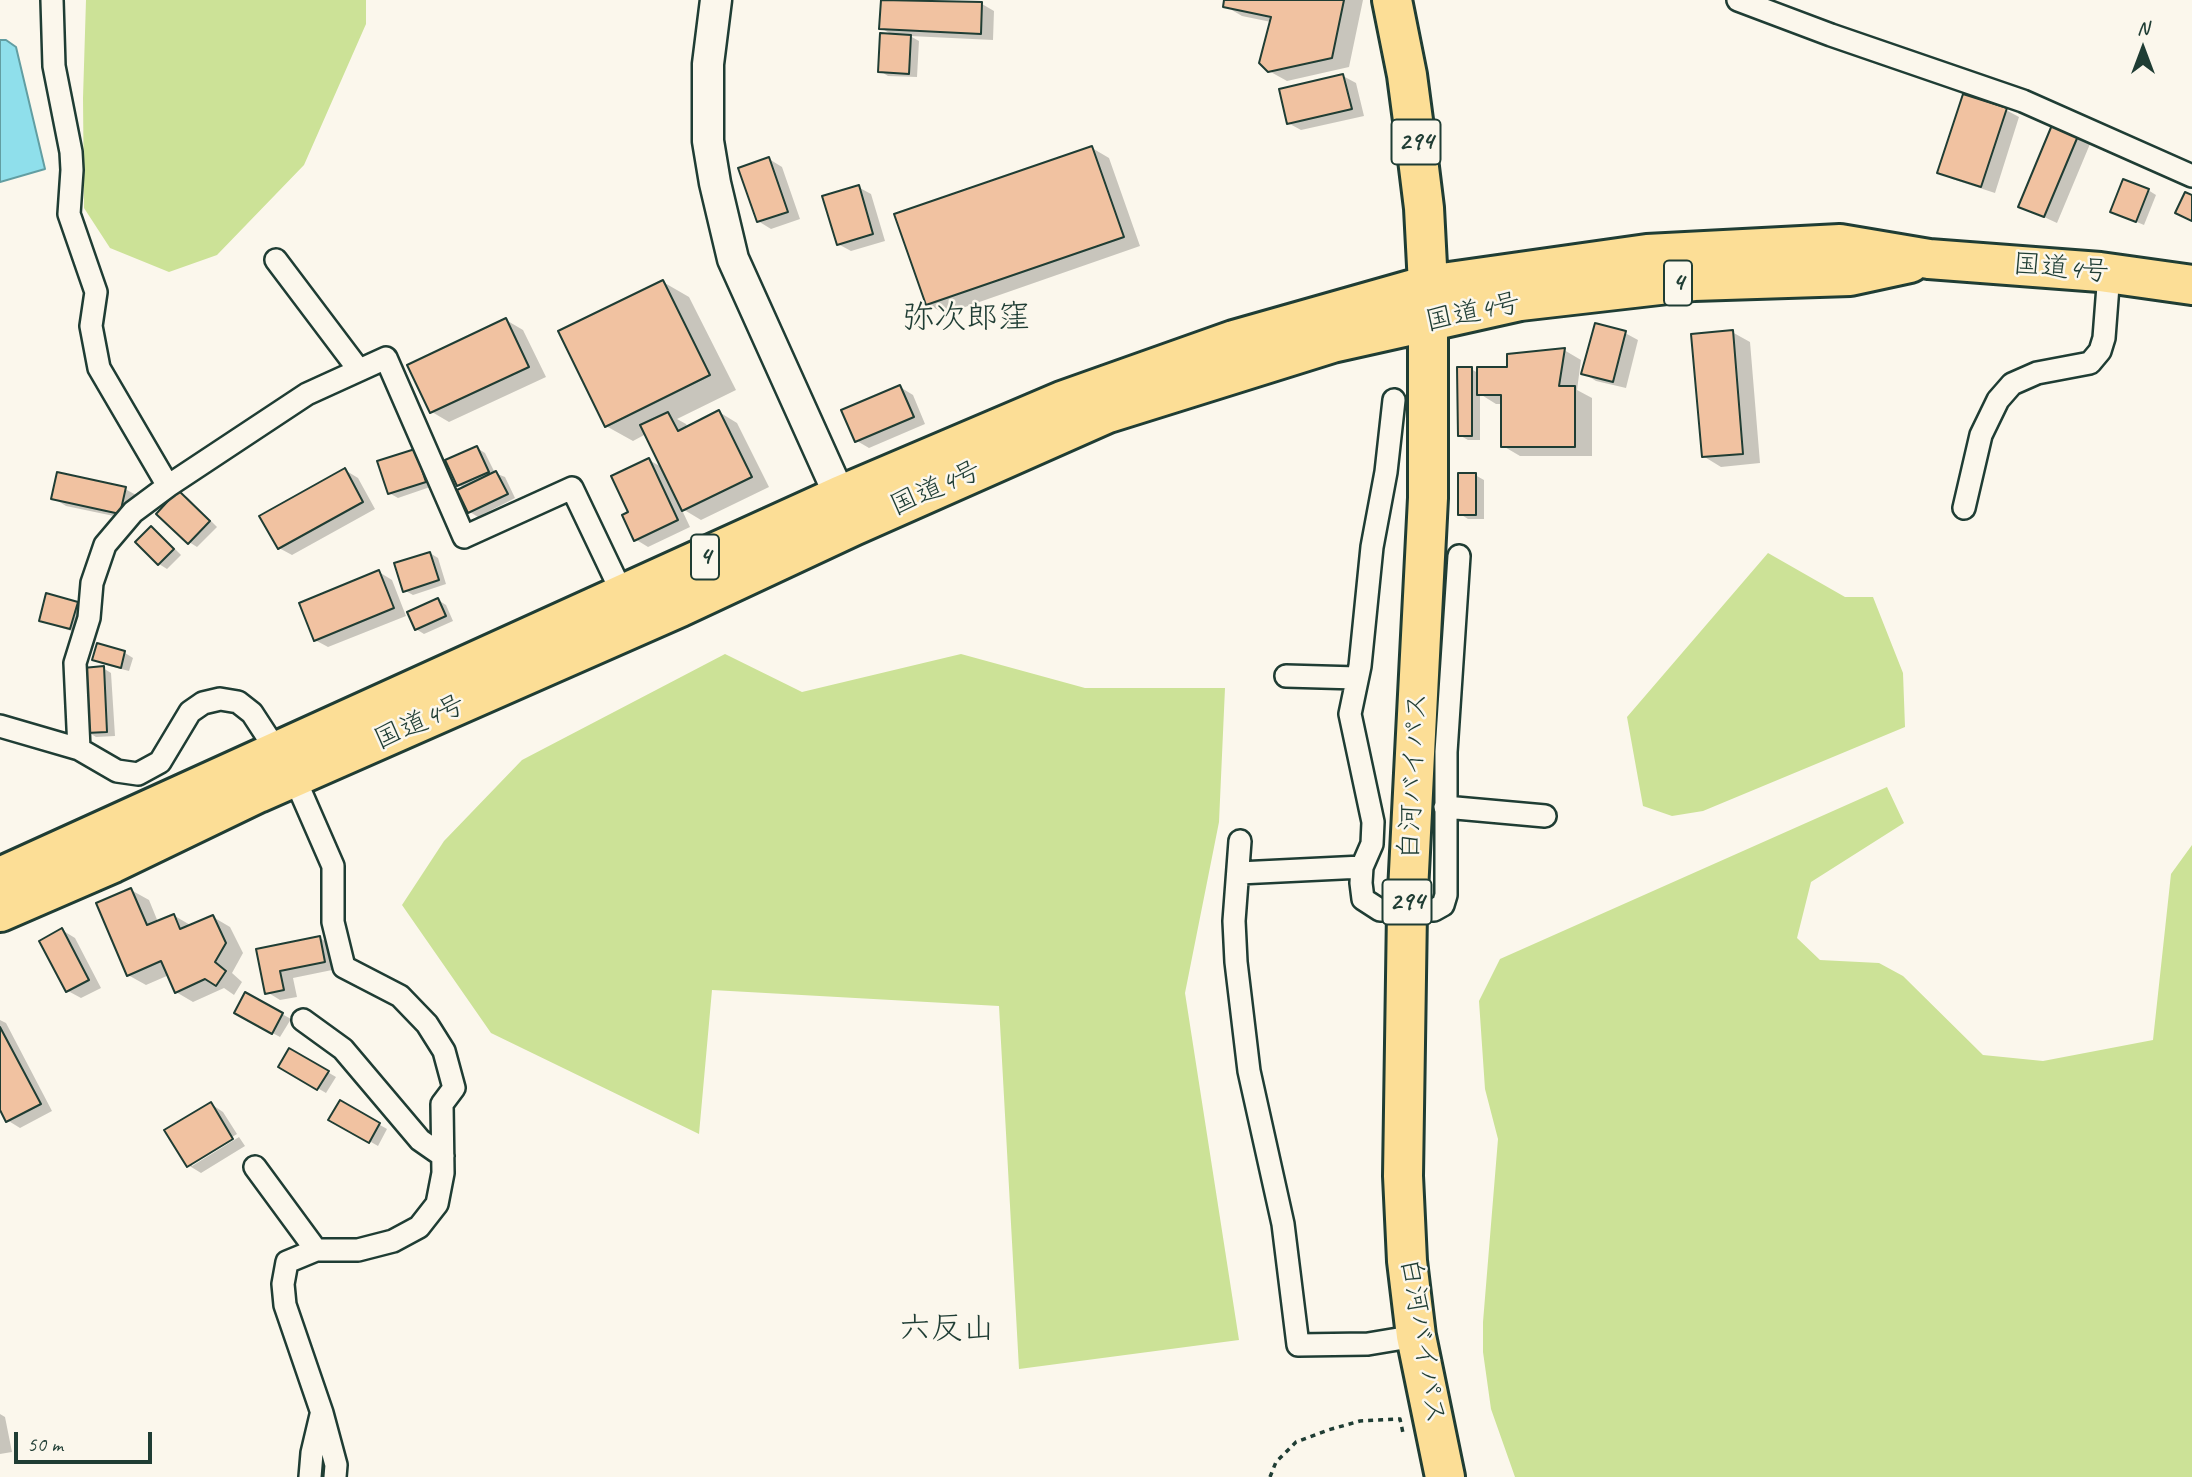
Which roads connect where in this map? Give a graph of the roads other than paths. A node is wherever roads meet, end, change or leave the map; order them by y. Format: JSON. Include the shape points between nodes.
{"nodes":[{"id":1,"x":52,"y":0,"type":"edge"},
{"id":2,"x":716,"y":0,"type":"edge"},
{"id":3,"x":1392,"y":0,"type":"edge"},
{"id":4,"x":1738,"y":0,"type":"edge"},
{"id":5,"x":2192,"y":177,"type":"edge"},
{"id":6,"x":1929,"y":259,"type":"junction"},
{"id":7,"x":276,"y":260,"type":"dead end"},
{"id":8,"x":2109,"y":273,"type":"junction"},
{"id":9,"x":1428,"y":285,"type":"junction"},
{"id":10,"x":2192,"y":285,"type":"edge"},
{"id":11,"x":1428,"y":323,"type":"junction"},
{"id":12,"x":359,"y":370,"type":"junction"},
{"id":13,"x":1394,"y":400,"type":"dead end"},
{"id":14,"x":168,"y":486,"type":"junction"},
{"id":15,"x":1964,"y":508,"type":"dead end"},
{"id":16,"x":846,"y":511,"type":"junction"},
{"id":17,"x":1459,"y":556,"type":"dead end"},
{"id":18,"x":623,"y":595,"type":"junction"},
{"id":19,"x":1286,"y":676,"type":"dead end"},
{"id":20,"x":1357,"y":678,"type":"junction"},
{"id":21,"x":0,"y":726,"type":"edge"},
{"id":22,"x":79,"y":750,"type":"junction"},
{"id":23,"x":286,"y":766,"type":"junction"},
{"id":24,"x":1445,"y":807,"type":"junction"},
{"id":25,"x":1545,"y":816,"type":"dead end"},
{"id":26,"x":1241,"y":841,"type":"dead end"},
{"id":27,"x":1362,"y":867,"type":"junction"},
{"id":28,"x":1239,"y":873,"type":"junction"},
{"id":29,"x":0,"y":877,"type":"edge"},
{"id":30,"x":1407,"y":911,"type":"junction"},
{"id":31,"x":0,"y":912,"type":"edge"},
{"id":32,"x":303,"y":1020,"type":"dead end"},
{"id":33,"x":443,"y":1156,"type":"junction"},
{"id":34,"x":255,"y":1167,"type":"dead end"},
{"id":35,"x":316,"y":1250,"type":"junction"},
{"id":36,"x":1416,"y":1336,"type":"junction"},
{"id":37,"x":322,"y":1413,"type":"junction"},
{"id":38,"x":310,"y":1477,"type":"edge"},
{"id":39,"x":335,"y":1477,"type":"edge"},
{"id":40,"x":1445,"y":1477,"type":"edge"}],
"edges":[{"from":1,"to":14,"type":"street","via":[[54,66],[72,161],[69,214],[96,292],[91,326],[100,368]]},
{"from":2,"to":16,"type":"street","via":[[708,64],[708,141],[733,259]]},
{"from":3,"to":9,"type":"highway","number":"294","via":[[1416,143]]},
{"from":4,"to":5,"type":"street","via":[[2023,101]]},
{"from":6,"to":8,"type":"highway","name":"国道4号","number":"4"},
{"from":6,"to":9,"type":"highway","name":"国道4号","number":"4","via":[[1840,244],[1647,254]]},
{"from":6,"to":11,"type":"highway","name":"国道4号","number":"4","via":[[1850,276],[1694,281],[1520,301]]},
{"from":7,"to":12,"type":"street"},
{"from":8,"to":10,"type":"highway","name":"国道4号","number":"4"},
{"from":8,"to":15,"type":"street","via":[[2100,351],[2090,363],[2037,373],[2011,384],[1981,435]]},
{"from":9,"to":11,"type":"highway","number":"294"},
{"from":9,"to":16,"type":"highway","name":"国道4号","number":"4","via":[[1234,340],[1062,401]]},
{"from":11,"to":16,"type":"highway","name":"国道4号","number":"4","via":[[1332,343],[1108,414]]},
{"from":11,"to":30,"type":"highway","name":"白河バイパス","number":"294","via":[[1428,498]]},
{"from":12,"to":14,"type":"street","via":[[307,394]]},
{"from":12,"to":18,"type":"street","via":[[386,358],[464,537],[572,488]]},
{"from":13,"to":20,"type":"street"},
{"from":14,"to":22,"type":"street","via":[[134,512],[105,545],[92,583],[89,618],[75,663]]},
{"from":16,"to":18,"type":"highway","name":"国道4号","number":"4"},
{"from":16,"to":23,"type":"highway","name":"国道4号","number":"4","via":[[680,607]]},
{"from":17,"to":24,"type":"street"},
{"from":18,"to":23,"type":"highway","name":"国道4号","number":"4"},
{"from":19,"to":20,"type":"street"},
{"from":20,"to":27,"type":"street","via":[[1350,714],[1373,822],[1372,844]]},
{"from":21,"to":22,"type":"street"},
{"from":22,"to":23,"type":"street","via":[[117,771],[138,774],[160,762],[190,712],[220,699],[238,702],[252,713]]},
{"from":23,"to":29,"type":"highway","name":"国道4号","number":"4","via":[[100,830]]},
{"from":23,"to":31,"type":"highway","name":"国道4号","number":"4","via":[[258,793]]},
{"from":23,"to":33,"type":"street","via":[[333,866],[333,922],[344,967],[400,996],[427,1024],[444,1051],[454,1088],[442,1104]]},
{"from":24,"to":25,"type":"street"},
{"from":24,"to":30,"type":"street","via":[[1443,905],[1434,911]]},
{"from":26,"to":28,"type":"street"},
{"from":27,"to":28,"type":"street"},
{"from":27,"to":30,"type":"street","via":[[1363,899],[1380,909]]},
{"from":28,"to":36,"type":"street","via":[[1234,921],[1248,1058],[1283,1224],[1298,1345],[1368,1344]]},
{"from":30,"to":36,"type":"highway","name":"白河バイパス","number":"294","via":[[1403,1176]]},
{"from":32,"to":33,"type":"street","via":[[343,1049],[420,1140]]},
{"from":33,"to":35,"type":"street","via":[[438,1204],[419,1227],[393,1241],[358,1250]]},
{"from":34,"to":35,"type":"street"},
{"from":35,"to":37,"type":"street","via":[[287,1262],[283,1284],[285,1305]]},
{"from":36,"to":40,"type":"highway","name":"白河バイパス","number":"294"},
{"from":37,"to":38,"type":"street"},
{"from":37,"to":39,"type":"street"}]}
